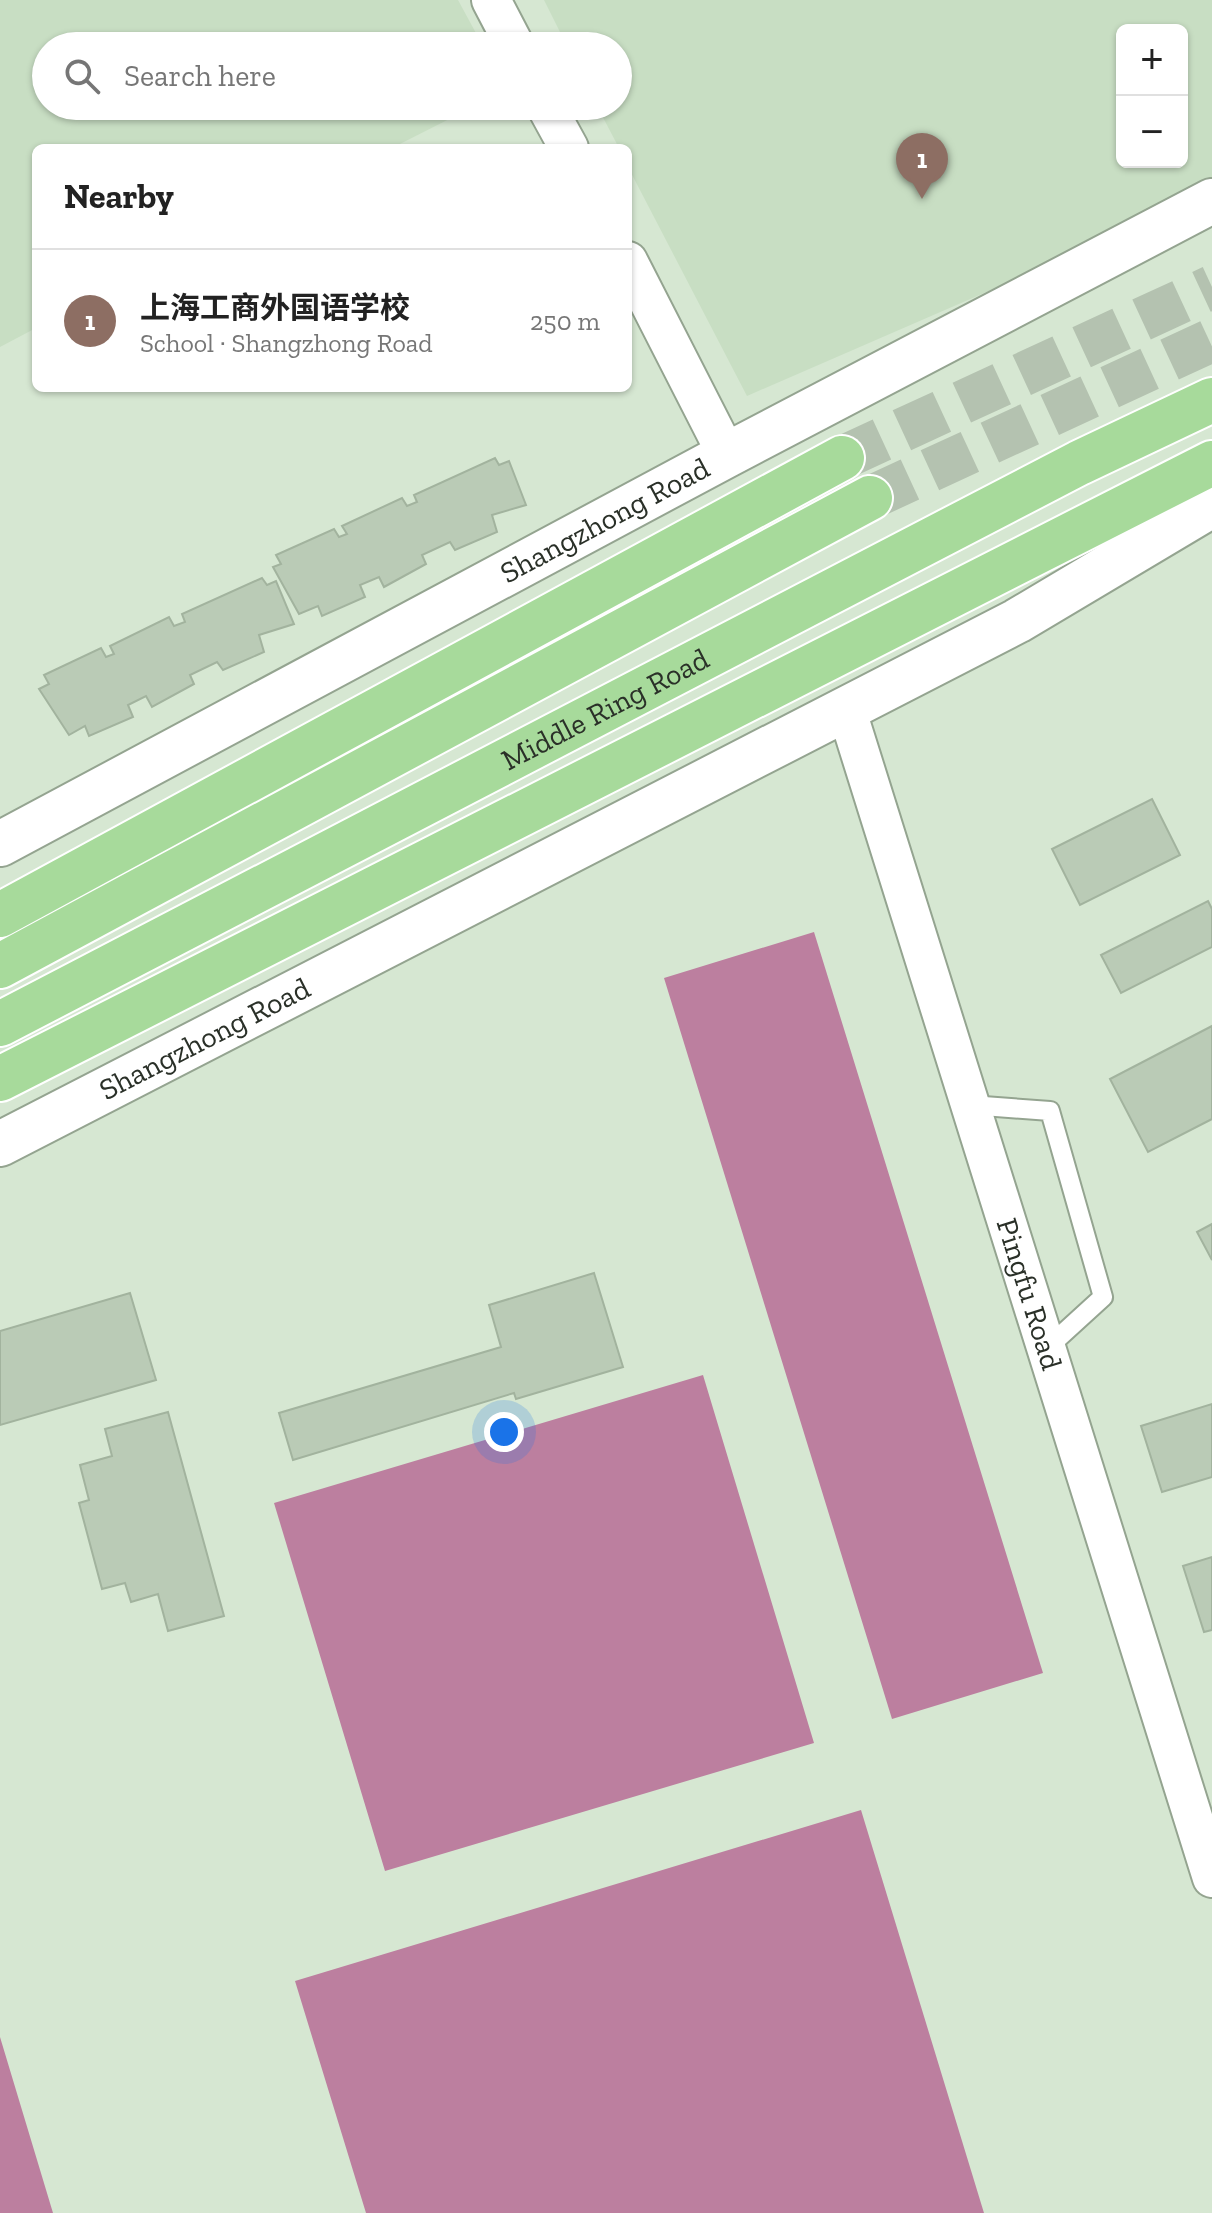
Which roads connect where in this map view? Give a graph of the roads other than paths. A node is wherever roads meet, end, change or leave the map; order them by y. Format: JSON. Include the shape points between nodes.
{"nodes":[{"id":1,"x":491,"y":0,"type":"edge"},
{"id":2,"x":508,"y":32,"type":"edge"},
{"id":3,"x":554,"y":120,"type":"edge"},
{"id":4,"x":567,"y":144,"type":"edge"},
{"id":5,"x":1212,"y":201,"type":"edge"},
{"id":6,"x":632,"y":269,"type":"edge"},
{"id":7,"x":1212,"y":400,"type":"edge"},
{"id":8,"x":727,"y":455,"type":"junction"},
{"id":9,"x":842,"y":458,"type":"tunnel mouth"},
{"id":10,"x":1212,"y":463,"type":"edge"},
{"id":11,"x":870,"y":498,"type":"tunnel mouth"},
{"id":12,"x":1212,"y":505,"type":"edge"},
{"id":13,"x":846,"y":708,"type":"junction"},
{"id":14,"x":0,"y":844,"type":"edge"},
{"id":15,"x":404,"y":874,"type":"junction"},
{"id":16,"x":0,"y":915,"type":"edge"},
{"id":17,"x":0,"y":966,"type":"edge"},
{"id":18,"x":0,"y":1024,"type":"edge"},
{"id":19,"x":0,"y":1079,"type":"edge"},
{"id":20,"x":0,"y":1103,"type":"edge"},
{"id":21,"x":970,"y":1105,"type":"junction"},
{"id":22,"x":0,"y":1144,"type":"edge"},
{"id":23,"x":1046,"y":1349,"type":"junction"},
{"id":24,"x":1212,"y":1878,"type":"edge"}],
"edges":[{"from":1,"to":2,"type":"street"},
{"from":3,"to":4,"type":"street"},
{"from":5,"to":8,"type":"main road","name":"Shangzhong Road"},
{"from":6,"to":8,"type":"street"},
{"from":7,"to":18,"type":"highway","name":"Middle Ring Road","via":[[1079,463]]},
{"from":8,"to":14,"type":"main road","name":"Shangzhong Road"},
{"from":9,"to":16,"type":"highway"},
{"from":10,"to":15,"type":"highway","name":"Middle Ring Road"},
{"from":11,"to":17,"type":"highway","name":"Middle Ring Road"},
{"from":12,"to":13,"type":"main road","name":"Shangzhong Road","via":[[1017,621]]},
{"from":13,"to":21,"type":"street","name":"Pingfu Road"},
{"from":13,"to":22,"type":"main road","name":"Shangzhong Road"},
{"from":15,"to":19,"type":"highway","name":"Middle Ring Road"},
{"from":15,"to":20,"type":"highway"},
{"from":21,"to":23,"type":"street","name":"Pingfu Road"},
{"from":21,"to":23,"type":"lane","via":[[1050,1111],[1103,1297]]},
{"from":23,"to":24,"type":"street","name":"Pingfu Road"}]}
